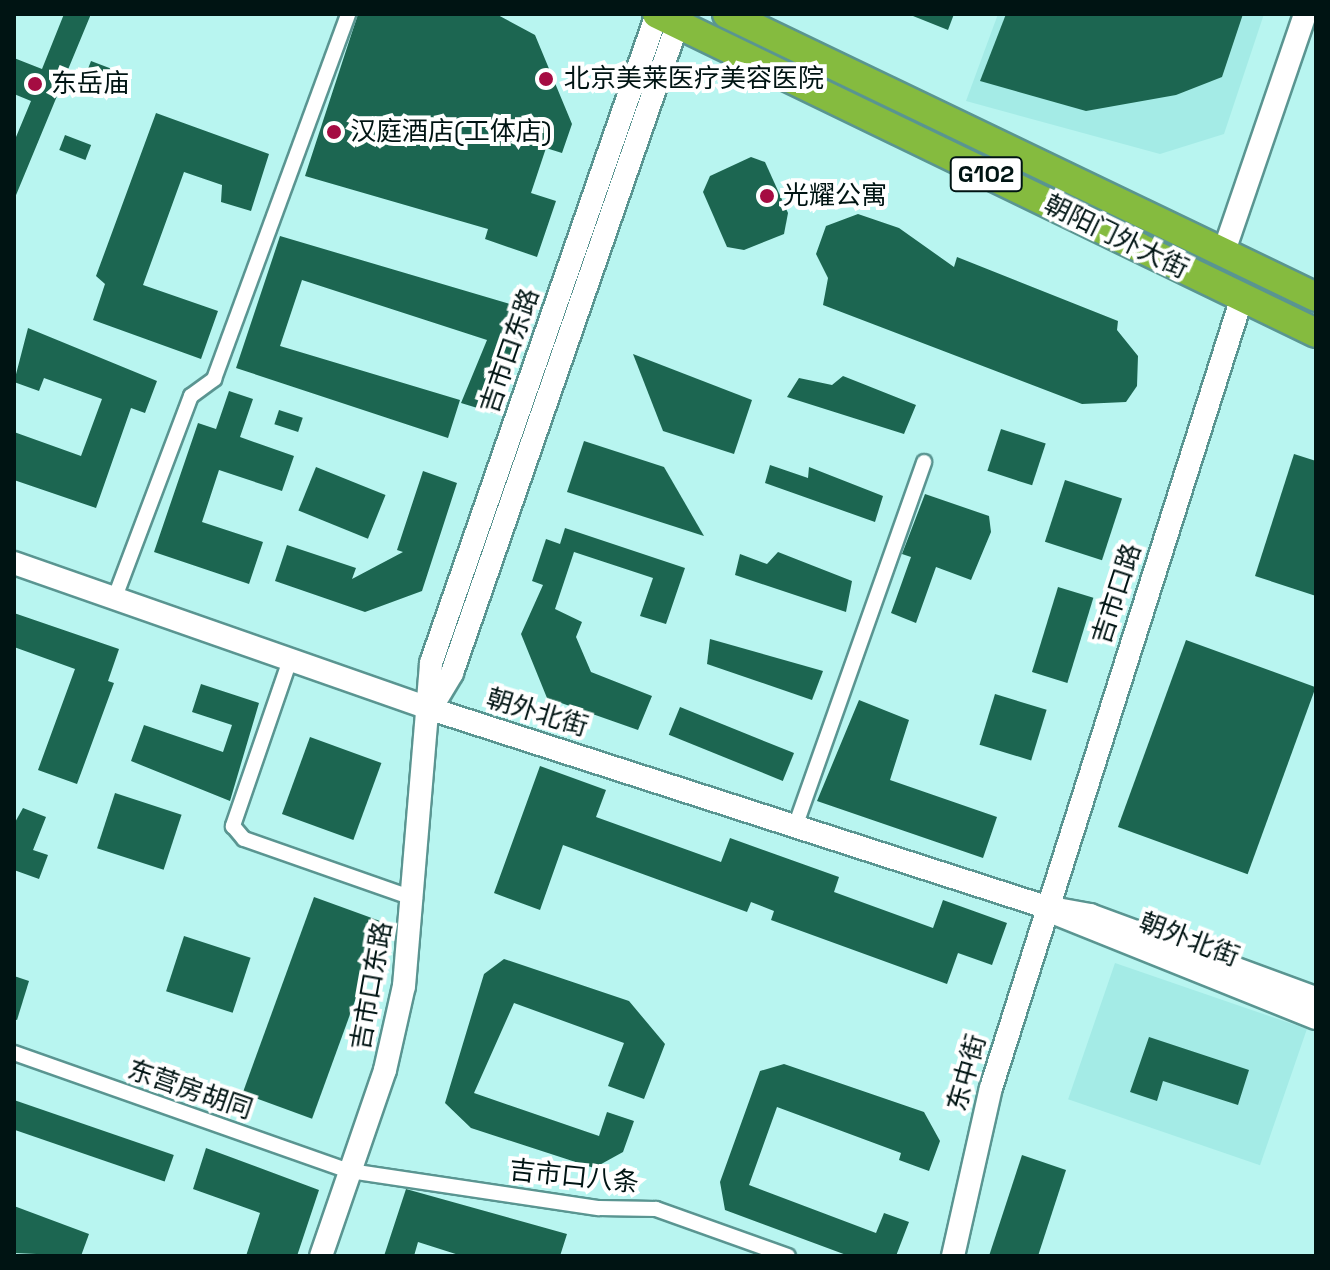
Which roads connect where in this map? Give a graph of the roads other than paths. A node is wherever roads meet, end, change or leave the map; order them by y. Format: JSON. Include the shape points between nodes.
{"nodes":[{"id":1,"x":348,"y":14,"type":"edge"},
{"id":2,"x":727,"y":14,"type":"edge"},
{"id":3,"x":1305,"y":14,"type":"edge"},
{"id":4,"x":668,"y":17,"type":"edge"},
{"id":5,"x":1223,"y":254,"type":"junction"},
{"id":6,"x":1242,"y":297,"type":"junction"},
{"id":7,"x":1316,"y":297,"type":"edge"},
{"id":8,"x":1316,"y":333,"type":"edge"},
{"id":9,"x":924,"y":462,"type":"dead end"},
{"id":10,"x":14,"y":563,"type":"edge"},
{"id":11,"x":115,"y":597,"type":"junction"},
{"id":12,"x":290,"y":660,"type":"junction"},
{"id":13,"x":431,"y":709,"type":"junction"},
{"id":14,"x":796,"y":824,"type":"junction"},
{"id":15,"x":415,"y":899,"type":"junction"},
{"id":16,"x":1046,"y":907,"type":"junction"},
{"id":17,"x":1316,"y":998,"type":"edge"},
{"id":18,"x":1316,"y":1018,"type":"edge"},
{"id":19,"x":14,"y":1053,"type":"edge"},
{"id":20,"x":350,"y":1171,"type":"junction"},
{"id":21,"x":321,"y":1256,"type":"edge"},
{"id":22,"x":788,"y":1256,"type":"edge"},
{"id":23,"x":953,"y":1256,"type":"edge"}],
"edges":[{"from":1,"to":11,"type":"street","via":[[214,379],[191,396]]},
{"from":2,"to":5,"type":"highway","name":"朝阳门外大街","number":"G102"},
{"from":3,"to":5,"type":"street"},
{"from":4,"to":6,"type":"highway","name":"朝阳门外大街","number":"G102"},
{"from":4,"to":13,"type":"street","name":"吉市口东路","via":[[452,673]]},
{"from":5,"to":7,"type":"highway","name":"朝阳门外大街","number":"G102"},
{"from":6,"to":8,"type":"highway","name":"朝阳门外大街","number":"G102"},
{"from":6,"to":16,"type":"street","name":"吉市口路"},
{"from":9,"to":14,"type":"street"},
{"from":10,"to":11,"type":"street","name":"朝外北街"},
{"from":11,"to":12,"type":"street","name":"朝外北街"},
{"from":12,"to":13,"type":"street","name":"朝外北街"},
{"from":12,"to":15,"type":"street","via":[[233,826],[244,839]]},
{"from":13,"to":14,"type":"street","name":"朝外北街"},
{"from":13,"to":15,"type":"street","name":"吉市口东路"},
{"from":14,"to":16,"type":"street","name":"朝外北街"},
{"from":15,"to":20,"type":"street","name":"吉市口东路","via":[[385,1070]]},
{"from":16,"to":17,"type":"street","name":"朝外北街","via":[[1090,915]]},
{"from":16,"to":18,"type":"street","name":"朝外北街","via":[[1085,931]]},
{"from":16,"to":23,"type":"street","name":"东中街","via":[[987,1102]]},
{"from":19,"to":20,"type":"street","name":"东营房胡同"},
{"from":20,"to":21,"type":"street","name":"吉市口东路"},
{"from":20,"to":22,"type":"street","name":"吉市口八条","via":[[599,1208],[656,1209]]}]}
